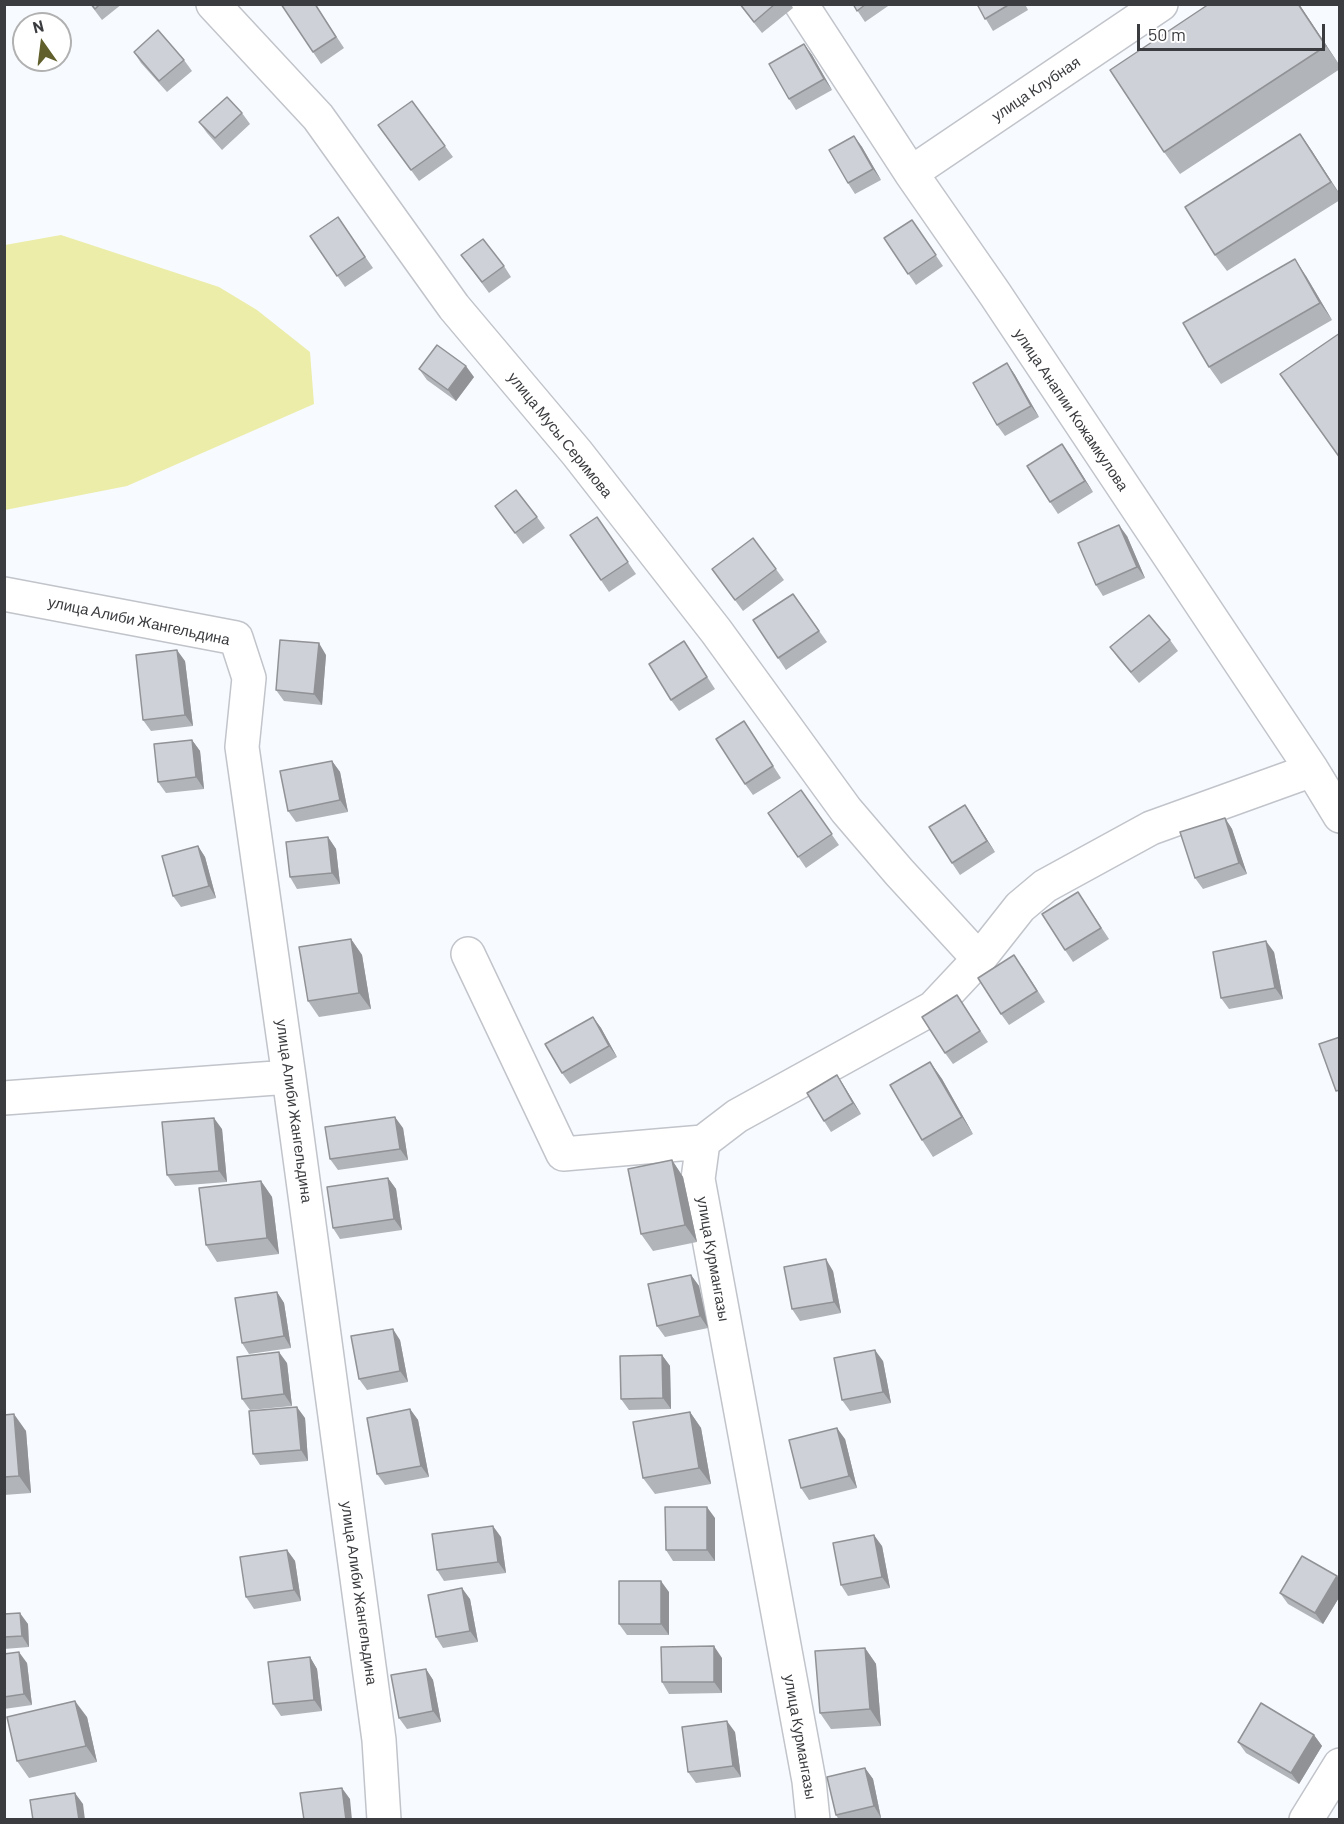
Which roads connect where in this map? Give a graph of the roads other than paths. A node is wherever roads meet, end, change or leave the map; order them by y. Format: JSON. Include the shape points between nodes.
{"nodes":[{"id":1,"x":801,"y":4,"type":"edge"},
{"id":2,"x":1161,"y":4,"type":"edge"},
{"id":3,"x":222,"y":7,"type":"edge"},
{"id":4,"x":911,"y":173,"type":"junction"},
{"id":5,"x":4,"y":594,"type":"edge"},
{"id":6,"x":1311,"y":770,"type":"junction"},
{"id":7,"x":1340,"y":816,"type":"edge"},
{"id":8,"x":468,"y":954,"type":"dead end"},
{"id":9,"x":979,"y":959,"type":"junction"},
{"id":10,"x":289,"y":1077,"type":"junction"},
{"id":11,"x":4,"y":1098,"type":"edge"},
{"id":12,"x":703,"y":1142,"type":"junction"},
{"id":13,"x":1340,"y":1765,"type":"edge"},
{"id":14,"x":384,"y":1820,"type":"edge"},
{"id":15,"x":813,"y":1820,"type":"edge"},
{"id":16,"x":1306,"y":1820,"type":"edge"}],
"edges":[{"from":1,"to":4,"type":"street","name":"улица Анапии Кожамкулова"},
{"from":2,"to":4,"type":"street","name":"улица Клубная"},
{"from":3,"to":9,"type":"street","name":"улица Мусы Серимова","via":[[318,117],[454,307],[577,453],[716,631],[846,810]]},
{"from":4,"to":6,"type":"street","name":"улица Анапии Кожамкулова"},
{"from":5,"to":10,"type":"street","name":"улица Алиби Жангельдина","via":[[236,638],[249,678],[242,747]]},
{"from":6,"to":7,"type":"street","name":"улица Анапии Кожамкулова"},
{"from":6,"to":9,"type":"street","via":[[1151,828],[1045,886],[1020,907]]},
{"from":8,"to":12,"type":"street","via":[[562,1154]]},
{"from":9,"to":12,"type":"street","via":[[933,1008],[737,1116]]},
{"from":10,"to":11,"type":"street"},
{"from":10,"to":14,"type":"street","name":"улица Алиби Жангельдина","via":[[379,1740]]},
{"from":12,"to":15,"type":"street","name":"улица Курмангазы","via":[[698,1179]]},
{"from":13,"to":16,"type":"street"}]}
